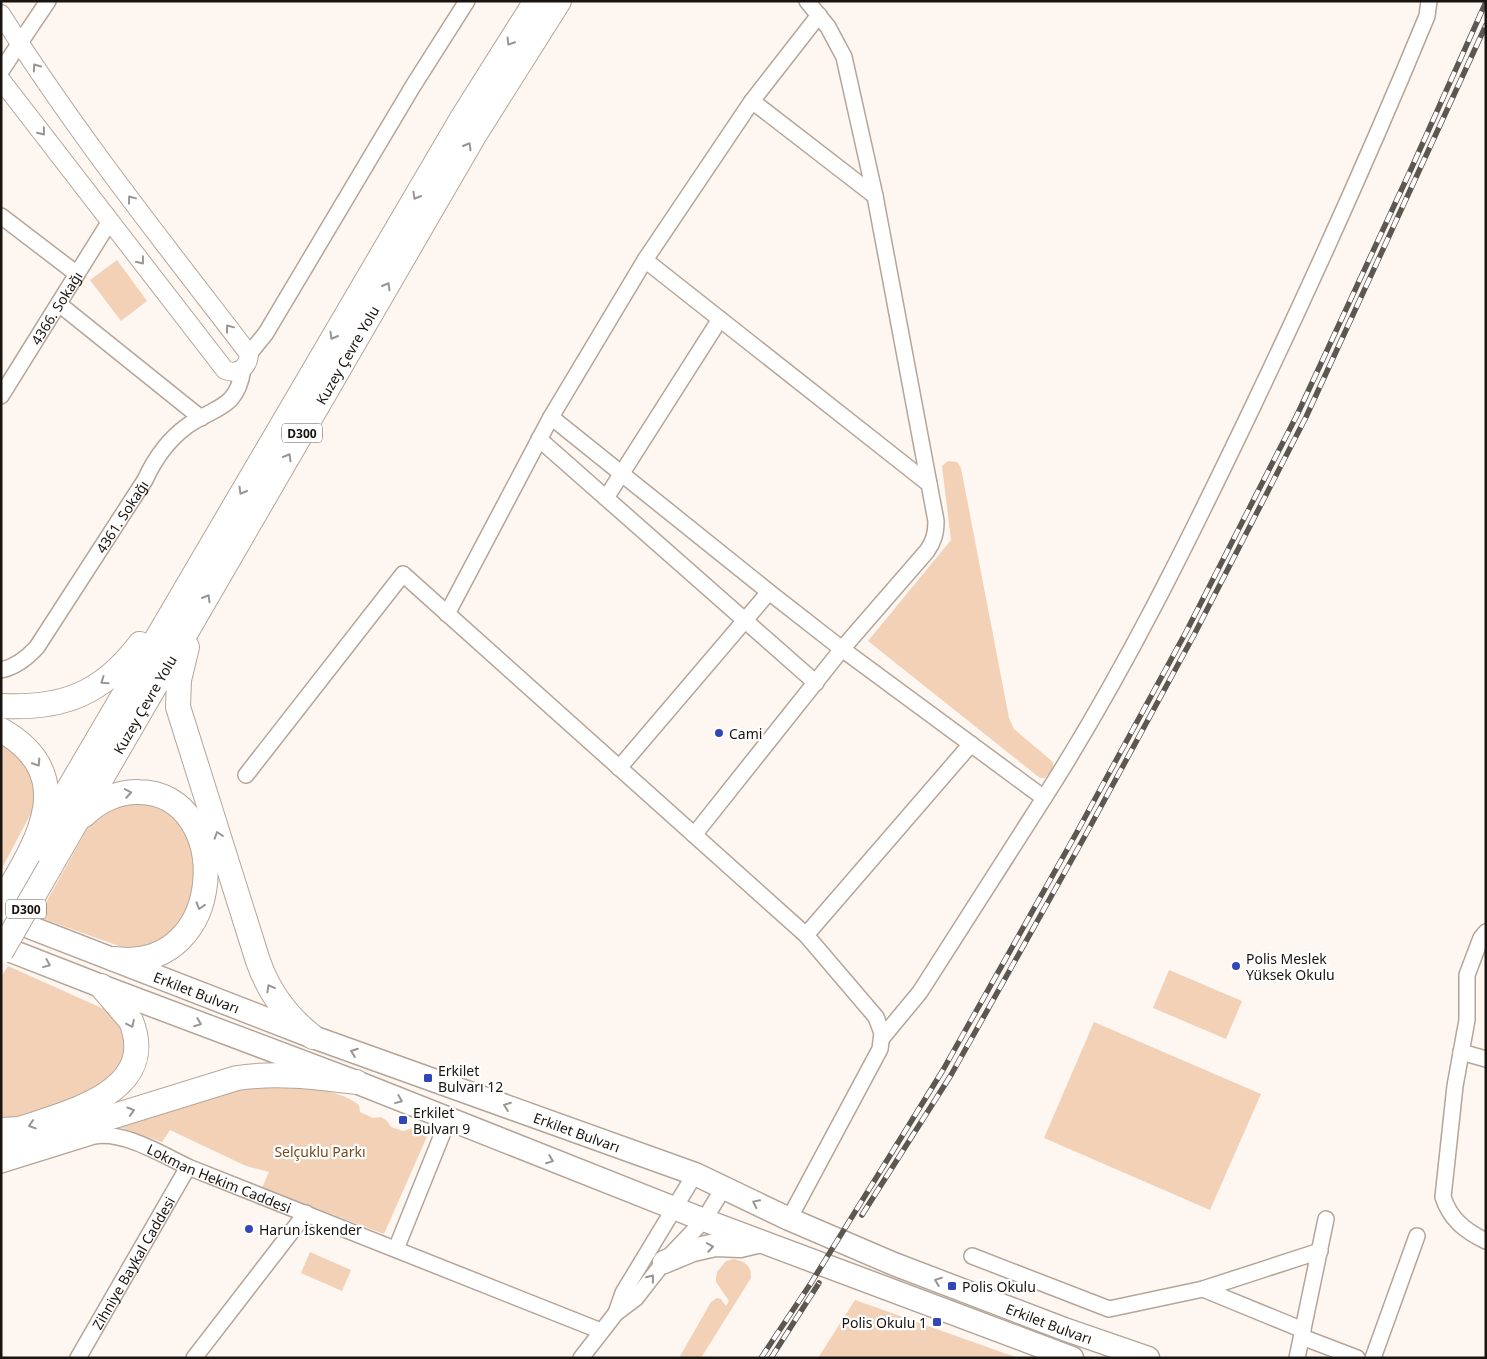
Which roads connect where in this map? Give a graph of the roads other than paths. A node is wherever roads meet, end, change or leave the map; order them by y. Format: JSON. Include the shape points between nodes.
{"nodes":[{"id":1,"x":48,"y":1,"type":"edge"},
{"id":2,"x":467,"y":1,"type":"edge"},
{"id":3,"x":536,"y":1,"type":"edge"},
{"id":4,"x":559,"y":1,"type":"edge"},
{"id":5,"x":807,"y":1,"type":"edge"},
{"id":6,"x":1429,"y":1,"type":"edge"},
{"id":7,"x":1,"y":14,"type":"edge"},
{"id":8,"x":819,"y":15,"type":"junction"},
{"id":9,"x":20,"y":45,"type":"junction"},
{"id":10,"x":1,"y":71,"type":"edge"},
{"id":11,"x":1,"y":80,"type":"edge"},
{"id":12,"x":752,"y":101,"type":"junction"},
{"id":13,"x":875,"y":196,"type":"junction"},
{"id":14,"x":1,"y":216,"type":"edge"},
{"id":15,"x":110,"y":221,"type":"junction"},
{"id":16,"x":645,"y":260,"type":"junction"},
{"id":17,"x":78,"y":274,"type":"junction"},
{"id":18,"x":59,"y":304,"type":"junction"},
{"id":19,"x":720,"y":319,"type":"junction"},
{"id":20,"x":246,"y":362,"type":"junction"},
{"id":21,"x":1,"y":396,"type":"edge"},
{"id":22,"x":551,"y":417,"type":"junction"},
{"id":23,"x":201,"y":418,"type":"junction"},
{"id":24,"x":539,"y":439,"type":"junction"},
{"id":25,"x":621,"y":473,"type":"junction"},
{"id":26,"x":929,"y":484,"type":"junction"},
{"id":27,"x":606,"y":498,"type":"junction"},
{"id":28,"x":191,"y":578,"type":"junction"},
{"id":29,"x":770,"y":592,"type":"junction"},
{"id":30,"x":447,"y":614,"type":"junction"},
{"id":31,"x":193,"y":621,"type":"junction"},
{"id":32,"x":745,"y":621,"type":"junction"},
{"id":33,"x":842,"y":649,"type":"junction"},
{"id":34,"x":1,"y":670,"type":"edge"},
{"id":35,"x":816,"y":683,"type":"junction"},
{"id":36,"x":1,"y":706,"type":"edge"},
{"id":37,"x":1,"y":730,"type":"edge"},
{"id":38,"x":971,"y":744,"type":"junction"},
{"id":39,"x":619,"y":768,"type":"junction"},
{"id":40,"x":246,"y":775,"type":"dead end"},
{"id":41,"x":1044,"y":798,"type":"junction"},
{"id":42,"x":73,"y":828,"type":"junction"},
{"id":43,"x":694,"y":835,"type":"junction"},
{"id":44,"x":24,"y":865,"type":"junction"},
{"id":45,"x":1,"y":904,"type":"edge"},
{"id":46,"x":1,"y":916,"type":"edge"},
{"id":47,"x":1486,"y":932,"type":"edge"},
{"id":48,"x":806,"y":935,"type":"junction"},
{"id":49,"x":1,"y":946,"type":"edge"},
{"id":50,"x":1,"y":952,"type":"edge"},
{"id":51,"x":114,"y":959,"type":"junction"},
{"id":52,"x":101,"y":986,"type":"junction"},
{"id":53,"x":314,"y":1037,"type":"junction"},
{"id":54,"x":882,"y":1038,"type":"junction"},
{"id":55,"x":1461,"y":1052,"type":"junction"},
{"id":56,"x":1486,"y":1059,"type":"edge"},
{"id":57,"x":356,"y":1082,"type":"junction"},
{"id":58,"x":448,"y":1120,"type":"junction"},
{"id":59,"x":1,"y":1130,"type":"edge"},
{"id":60,"x":1,"y":1151,"type":"edge"},
{"id":61,"x":1,"y":1165,"type":"edge"},
{"id":62,"x":188,"y":1167,"type":"junction"},
{"id":63,"x":695,"y":1174,"type":"junction"},
{"id":64,"x":724,"y":1187,"type":"junction"},
{"id":65,"x":674,"y":1208,"type":"junction"},
{"id":66,"x":306,"y":1213,"type":"junction"},
{"id":67,"x":789,"y":1219,"type":"junction"},
{"id":68,"x":1326,"y":1219,"type":"dead end"},
{"id":69,"x":704,"y":1220,"type":"junction"},
{"id":70,"x":1416,"y":1236,"type":"dead end"},
{"id":71,"x":761,"y":1241,"type":"junction"},
{"id":72,"x":1486,"y":1241,"type":"edge"},
{"id":73,"x":396,"y":1249,"type":"junction"},
{"id":74,"x":1320,"y":1251,"type":"junction"},
{"id":75,"x":972,"y":1256,"type":"dead end"},
{"id":76,"x":664,"y":1262,"type":"junction"},
{"id":77,"x":1203,"y":1289,"type":"junction"},
{"id":78,"x":616,"y":1313,"type":"junction"},
{"id":79,"x":602,"y":1331,"type":"junction"},
{"id":80,"x":1303,"y":1334,"type":"junction"},
{"id":81,"x":80,"y":1357,"type":"edge"},
{"id":82,"x":194,"y":1358,"type":"edge"},
{"id":83,"x":581,"y":1358,"type":"edge"},
{"id":84,"x":1072,"y":1358,"type":"edge"},
{"id":85,"x":1148,"y":1358,"type":"edge"},
{"id":86,"x":1297,"y":1358,"type":"edge"},
{"id":87,"x":1357,"y":1358,"type":"edge"},
{"id":88,"x":1373,"y":1358,"type":"edge"}],
"edges":[{"from":1,"to":9,"type":"street"},
{"from":2,"to":20,"type":"street"},
{"from":3,"to":28,"type":"highway","name":"Kuzey Çevre Yolu","number":"D300","one_way":true,"via":[[460,120]]},
{"from":31,"to":4,"type":"highway","name":"Kuzey Çevre Yolu","number":"D300","one_way":true,"via":[[475,134]]},
{"from":5,"to":8,"type":"street"},
{"from":6,"to":41,"type":"street","via":[[1427,16],[1352,195],[1222,471],[1122,669]]},
{"from":7,"to":9,"type":"street"},
{"from":8,"to":12,"type":"street"},
{"from":8,"to":13,"type":"street","via":[[844,57]]},
{"from":9,"to":10,"type":"street"},
{"from":20,"to":9,"type":"street","one_way":true},
{"from":11,"to":15,"type":"street","one_way":true},
{"from":12,"to":13,"type":"street"},
{"from":12,"to":16,"type":"street"},
{"from":13,"to":26,"type":"street"},
{"from":14,"to":17,"type":"street"},
{"from":15,"to":17,"type":"street","name":"4366. Sokağı"},
{"from":15,"to":20,"type":"street","one_way":true,"via":[[225,370],[234,372]]},
{"from":16,"to":19,"type":"street"},
{"from":16,"to":22,"type":"street"},
{"from":17,"to":18,"type":"street","name":"4366. Sokağı"},
{"from":18,"to":21,"type":"street","name":"4366. Sokağı"},
{"from":18,"to":23,"type":"street"},
{"from":19,"to":25,"type":"street"},
{"from":19,"to":26,"type":"street"},
{"from":20,"to":23,"type":"street","name":"4361. Sokağı","via":[[239,386],[230,401]]},
{"from":22,"to":24,"type":"street"},
{"from":22,"to":25,"type":"street"},
{"from":23,"to":34,"type":"street","name":"4361. Sokağı","via":[[177,434],[158,455],[36,647],[23,661]]},
{"from":24,"to":27,"type":"street"},
{"from":24,"to":30,"type":"street"},
{"from":25,"to":27,"type":"street"},
{"from":25,"to":29,"type":"street"},
{"from":26,"to":33,"type":"street","via":[[936,520],[932,544]]},
{"from":27,"to":32,"type":"street"},
{"from":28,"to":36,"type":"highway","one_way":true,"via":[[130,657],[106,680],[57,703]]},
{"from":28,"to":44,"type":"highway","name":"Kuzey Çevre Yolu","number":"D300"},
{"from":29,"to":32,"type":"street"},
{"from":29,"to":33,"type":"street"},
{"from":30,"to":39,"type":"street"},
{"from":30,"to":40,"type":"street","via":[[403,574]]},
{"from":31,"to":42,"type":"highway","name":"Kuzey Çevre Yolu","number":"D300"},
{"from":53,"to":31,"type":"highway","one_way":true,"via":[[285,1011],[263,975],[178,707],[179,680]]},
{"from":32,"to":35,"type":"street"},
{"from":32,"to":39,"type":"street"},
{"from":33,"to":35,"type":"street"},
{"from":33,"to":38,"type":"street"},
{"from":35,"to":43,"type":"street"},
{"from":37,"to":44,"type":"highway","one_way":true,"via":[[33,756],[46,784],[45,812]]},
{"from":38,"to":41,"type":"street"},
{"from":38,"to":48,"type":"street"},
{"from":39,"to":43,"type":"street"},
{"from":41,"to":54,"type":"street","via":[[920,992]]},
{"from":42,"to":50,"type":"highway","name":"Kuzey Çevre Yolu","number":"D300","bridge":true},
{"from":42,"to":51,"type":"highway","one_way":true,"via":[[104,800],[124,793],[144,792],[162,796],[178,807],[194,826],[201,841],[205,886],[198,913],[187,933],[158,954],[132,961]]},
{"from":43,"to":48,"type":"street"},
{"from":44,"to":45,"type":"highway","number":"D300"},
{"from":46,"to":51,"type":"main road","name":"Erkilet Bulvarı"},
{"from":47,"to":55,"type":"street","via":[[1467,975],[1467,1020]]},
{"from":48,"to":54,"type":"street","via":[[876,1017]]},
{"from":49,"to":52,"type":"main road","name":"Erkilet Bulvarı","one_way":true},
{"from":51,"to":53,"type":"main road","name":"Erkilet Bulvarı"},
{"from":52,"to":57,"type":"main road","name":"Erkilet Bulvarı","one_way":true},
{"from":52,"to":59,"type":"highway","one_way":true,"via":[[134,1027],[136,1051],[128,1073],[117,1086],[89,1105],[19,1129]]},
{"from":63,"to":53,"type":"main road","name":"Erkilet Bulvarı","one_way":true},
{"from":54,"to":67,"type":"street","via":[[880,1048]]},
{"from":55,"to":56,"type":"street"},
{"from":55,"to":72,"type":"street","via":[[1443,1197],[1460,1226]]},
{"from":57,"to":58,"type":"main road","name":"Erkilet Bulvarı","one_way":true},
{"from":60,"to":57,"type":"highway","one_way":true,"via":[[238,1078],[290,1074]]},
{"from":58,"to":65,"type":"main road","name":"Erkilet Bulvarı","one_way":true},
{"from":58,"to":73,"type":"street"},
{"from":61,"to":62,"type":"street","name":"Lokman Hekim Caddesi","via":[[110,1134]]},
{"from":62,"to":66,"type":"street","name":"Lokman Hekim Caddesi"},
{"from":62,"to":81,"type":"street","name":"Zihniye Baykal Caddesi"},
{"from":63,"to":64,"type":"main road","name":"Erkilet Bulvarı"},
{"from":63,"to":65,"type":"street"},
{"from":67,"to":64,"type":"main road","name":"Erkilet Bulvarı","one_way":true},
{"from":64,"to":69,"type":"street"},
{"from":65,"to":69,"type":"main road","name":"Erkilet Bulvarı"},
{"from":65,"to":78,"type":"street","via":[[623,1293]]},
{"from":66,"to":73,"type":"street","name":"Lokman Hekim Caddesi"},
{"from":66,"to":82,"type":"street"},
{"from":85,"to":67,"type":"main road","name":"Erkilet Bulvarı","one_way":true,"via":[[894,1264]]},
{"from":68,"to":74,"type":"street"},
{"from":69,"to":71,"type":"main road","name":"Erkilet Bulvarı"},
{"from":69,"to":76,"type":"street"},
{"from":70,"to":88,"type":"street"},
{"from":76,"to":71,"type":"main road","one_way":true,"via":[[715,1245],[740,1246]]},
{"from":71,"to":84,"type":"main road","name":"Erkilet Bulvarı"},
{"from":73,"to":79,"type":"street","name":"Lokman Hekim Caddesi"},
{"from":74,"to":77,"type":"street"},
{"from":74,"to":80,"type":"street"},
{"from":75,"to":77,"type":"street","via":[[1109,1309]]},
{"from":78,"to":76,"type":"street","one_way":true,"via":[[636,1298]]},
{"from":77,"to":80,"type":"street"},
{"from":78,"to":79,"type":"street"},
{"from":79,"to":83,"type":"street"},
{"from":80,"to":86,"type":"street"},
{"from":80,"to":87,"type":"street"}]}
